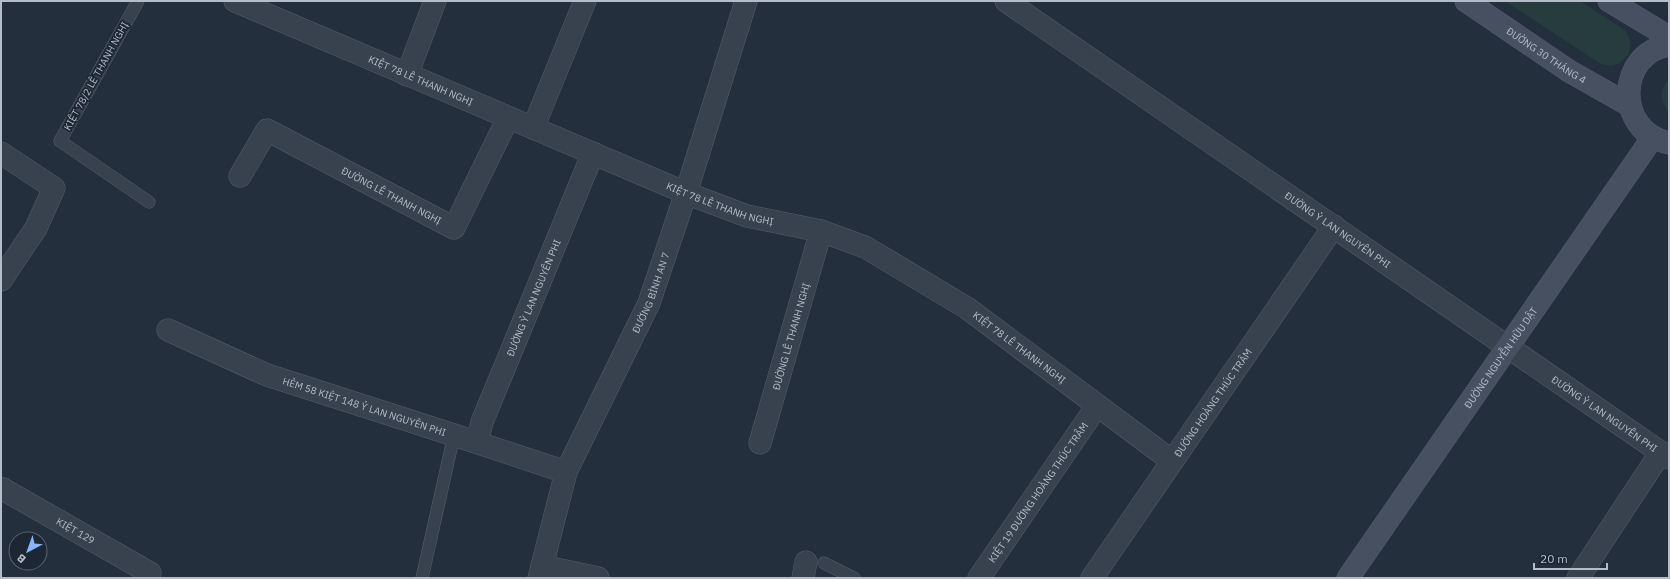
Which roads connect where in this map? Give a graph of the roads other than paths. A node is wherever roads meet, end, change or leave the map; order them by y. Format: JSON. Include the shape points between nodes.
{"nodes":[{"id":1,"x":138,"y":1,"type":"edge"},
{"id":2,"x":235,"y":1,"type":"edge"},
{"id":3,"x":435,"y":1,"type":"edge"},
{"id":4,"x":585,"y":1,"type":"edge"},
{"id":5,"x":746,"y":1,"type":"edge"},
{"id":6,"x":1006,"y":1,"type":"edge"},
{"id":7,"x":1466,"y":1,"type":"edge"},
{"id":8,"x":1609,"y":1,"type":"edge"},
{"id":9,"x":1669,"y":37,"type":"edge"},
{"id":10,"x":1669,"y":45,"type":"edge"},
{"id":11,"x":408,"y":75,"type":"junction"},
{"id":12,"x":1629,"y":105,"type":"junction"},
{"id":13,"x":508,"y":118,"type":"junction"},
{"id":14,"x":533,"y":128,"type":"junction"},
{"id":15,"x":1661,"y":140,"type":"edge"},
{"id":16,"x":1,"y":153,"type":"edge"},
{"id":17,"x":593,"y":153,"type":"junction"},
{"id":18,"x":240,"y":176,"type":"dead end"},
{"id":19,"x":686,"y":194,"type":"junction"},
{"id":20,"x":148,"y":202,"type":"dead end"},
{"id":21,"x":1334,"y":226,"type":"junction"},
{"id":22,"x":821,"y":230,"type":"junction"},
{"id":23,"x":1,"y":280,"type":"edge"},
{"id":24,"x":168,"y":330,"type":"dead end"},
{"id":25,"x":1508,"y":347,"type":"junction"},
{"id":26,"x":1097,"y":406,"type":"junction"},
{"id":27,"x":454,"y":435,"type":"junction"},
{"id":28,"x":477,"y":442,"type":"junction"},
{"id":29,"x":760,"y":443,"type":"dead end"},
{"id":30,"x":1665,"y":455,"type":"edge"},
{"id":31,"x":1172,"y":461,"type":"junction"},
{"id":32,"x":566,"y":472,"type":"junction"},
{"id":33,"x":1,"y":488,"type":"edge"},
{"id":34,"x":811,"y":568,"type":"edge"},
{"id":35,"x":541,"y":572,"type":"edge"},
{"id":36,"x":150,"y":573,"type":"dead end"},
{"id":37,"x":422,"y":578,"type":"edge"},
{"id":38,"x":598,"y":578,"type":"edge"},
{"id":39,"x":854,"y":578,"type":"edge"},
{"id":40,"x":979,"y":578,"type":"edge"},
{"id":41,"x":1092,"y":578,"type":"edge"},
{"id":42,"x":1348,"y":578,"type":"edge"},
{"id":43,"x":1578,"y":578,"type":"edge"}],
"edges":[{"from":1,"to":20,"type":"lane","name":"KIỆT 78/2 LÊ THANH NGHỊ","via":[[60,141]]},
{"from":2,"to":11,"type":"street","name":"KIỆT 78 LÊ THANH NGHỊ"},
{"from":3,"to":11,"type":"street"},
{"from":4,"to":14,"type":"street"},
{"from":5,"to":19,"type":"street","name":"ĐƯỜNG BÌNH AN 7"},
{"from":6,"to":21,"type":"street","name":"ĐƯỜNG Ỷ LAN NGUYÊN PHI"},
{"from":7,"to":12,"type":"street","name":"ĐƯỜNG 30 THÁNG 4","via":[[1569,71]]},
{"from":8,"to":9,"type":"street"},
{"from":10,"to":12,"type":"street","via":[[1652,51],[1640,61],[1632,75],[1628,90]]},
{"from":11,"to":13,"type":"street","name":"KIỆT 78 LÊ THANH NGHỊ"},
{"from":12,"to":15,"type":"street","via":[[1642,129]]},
{"from":13,"to":14,"type":"street","name":"KIỆT 78 LÊ THANH NGHỊ"},
{"from":13,"to":18,"type":"street","name":"ĐƯỜNG LÊ THANH NGHỊ","via":[[454,228],[267,130]]},
{"from":14,"to":17,"type":"street","name":"KIỆT 78 LÊ THANH NGHỊ"},
{"from":15,"to":25,"type":"street","name":"ĐƯỜNG NGUYỄN HỮU DẬT"},
{"from":16,"to":23,"type":"street","via":[[54,188],[36,228]]},
{"from":17,"to":19,"type":"street","name":"KIỆT 78 LÊ THANH NGHỊ"},
{"from":17,"to":28,"type":"street","name":"ĐƯỜNG Ỷ LAN NGUYÊN PHI","via":[[482,422]]},
{"from":19,"to":22,"type":"street","name":"KIỆT 78 LÊ THANH NGHỊ","via":[[747,216]]},
{"from":19,"to":32,"type":"street","name":"ĐƯỜNG BÌNH AN 7","via":[[649,303]]},
{"from":21,"to":25,"type":"street","name":"ĐƯỜNG Ỷ LAN NGUYÊN PHI"},
{"from":21,"to":31,"type":"street","name":"ĐƯỜNG HOÀNG THÚC TRÂM"},
{"from":22,"to":26,"type":"street","name":"KIỆT 78 LÊ THANH NGHỊ","via":[[865,247],[967,308]]},
{"from":22,"to":29,"type":"street","name":"ĐƯỜNG LÊ THANH NGHỊ"},
{"from":24,"to":27,"type":"street","name":"HẺM 58 KIỆT 148 Ỷ LAN NGUYÊN PHI","via":[[267,375]]},
{"from":25,"to":30,"type":"street","name":"ĐƯỜNG Ỷ LAN NGUYÊN PHI"},
{"from":25,"to":42,"type":"street","name":"ĐƯỜNG NGUYỄN HỮU DẬT"},
{"from":26,"to":31,"type":"street","name":"KIỆT 78 LÊ THANH NGHỊ"},
{"from":26,"to":40,"type":"street","name":"KIỆT 19 ĐƯỜNG HOÀNG THÚC TRÂM"},
{"from":27,"to":28,"type":"street","name":"HẺM 58 KIỆT 148 Ỷ LAN NGUYÊN PHI"},
{"from":27,"to":37,"type":"lane"},
{"from":28,"to":32,"type":"street","name":"HẺM 58 KIỆT 148 Ỷ LAN NGUYÊN PHI"},
{"from":30,"to":43,"type":"street"},
{"from":31,"to":41,"type":"street","name":"ĐƯỜNG HOÀNG THÚC TRÂM"},
{"from":32,"to":35,"type":"street","name":"ĐƯỜNG BÌNH AN 7"},
{"from":33,"to":36,"type":"street","name":"KIỆT 129"},
{"from":34,"to":39,"type":"lane"},
{"from":35,"to":38,"type":"street"}]}
